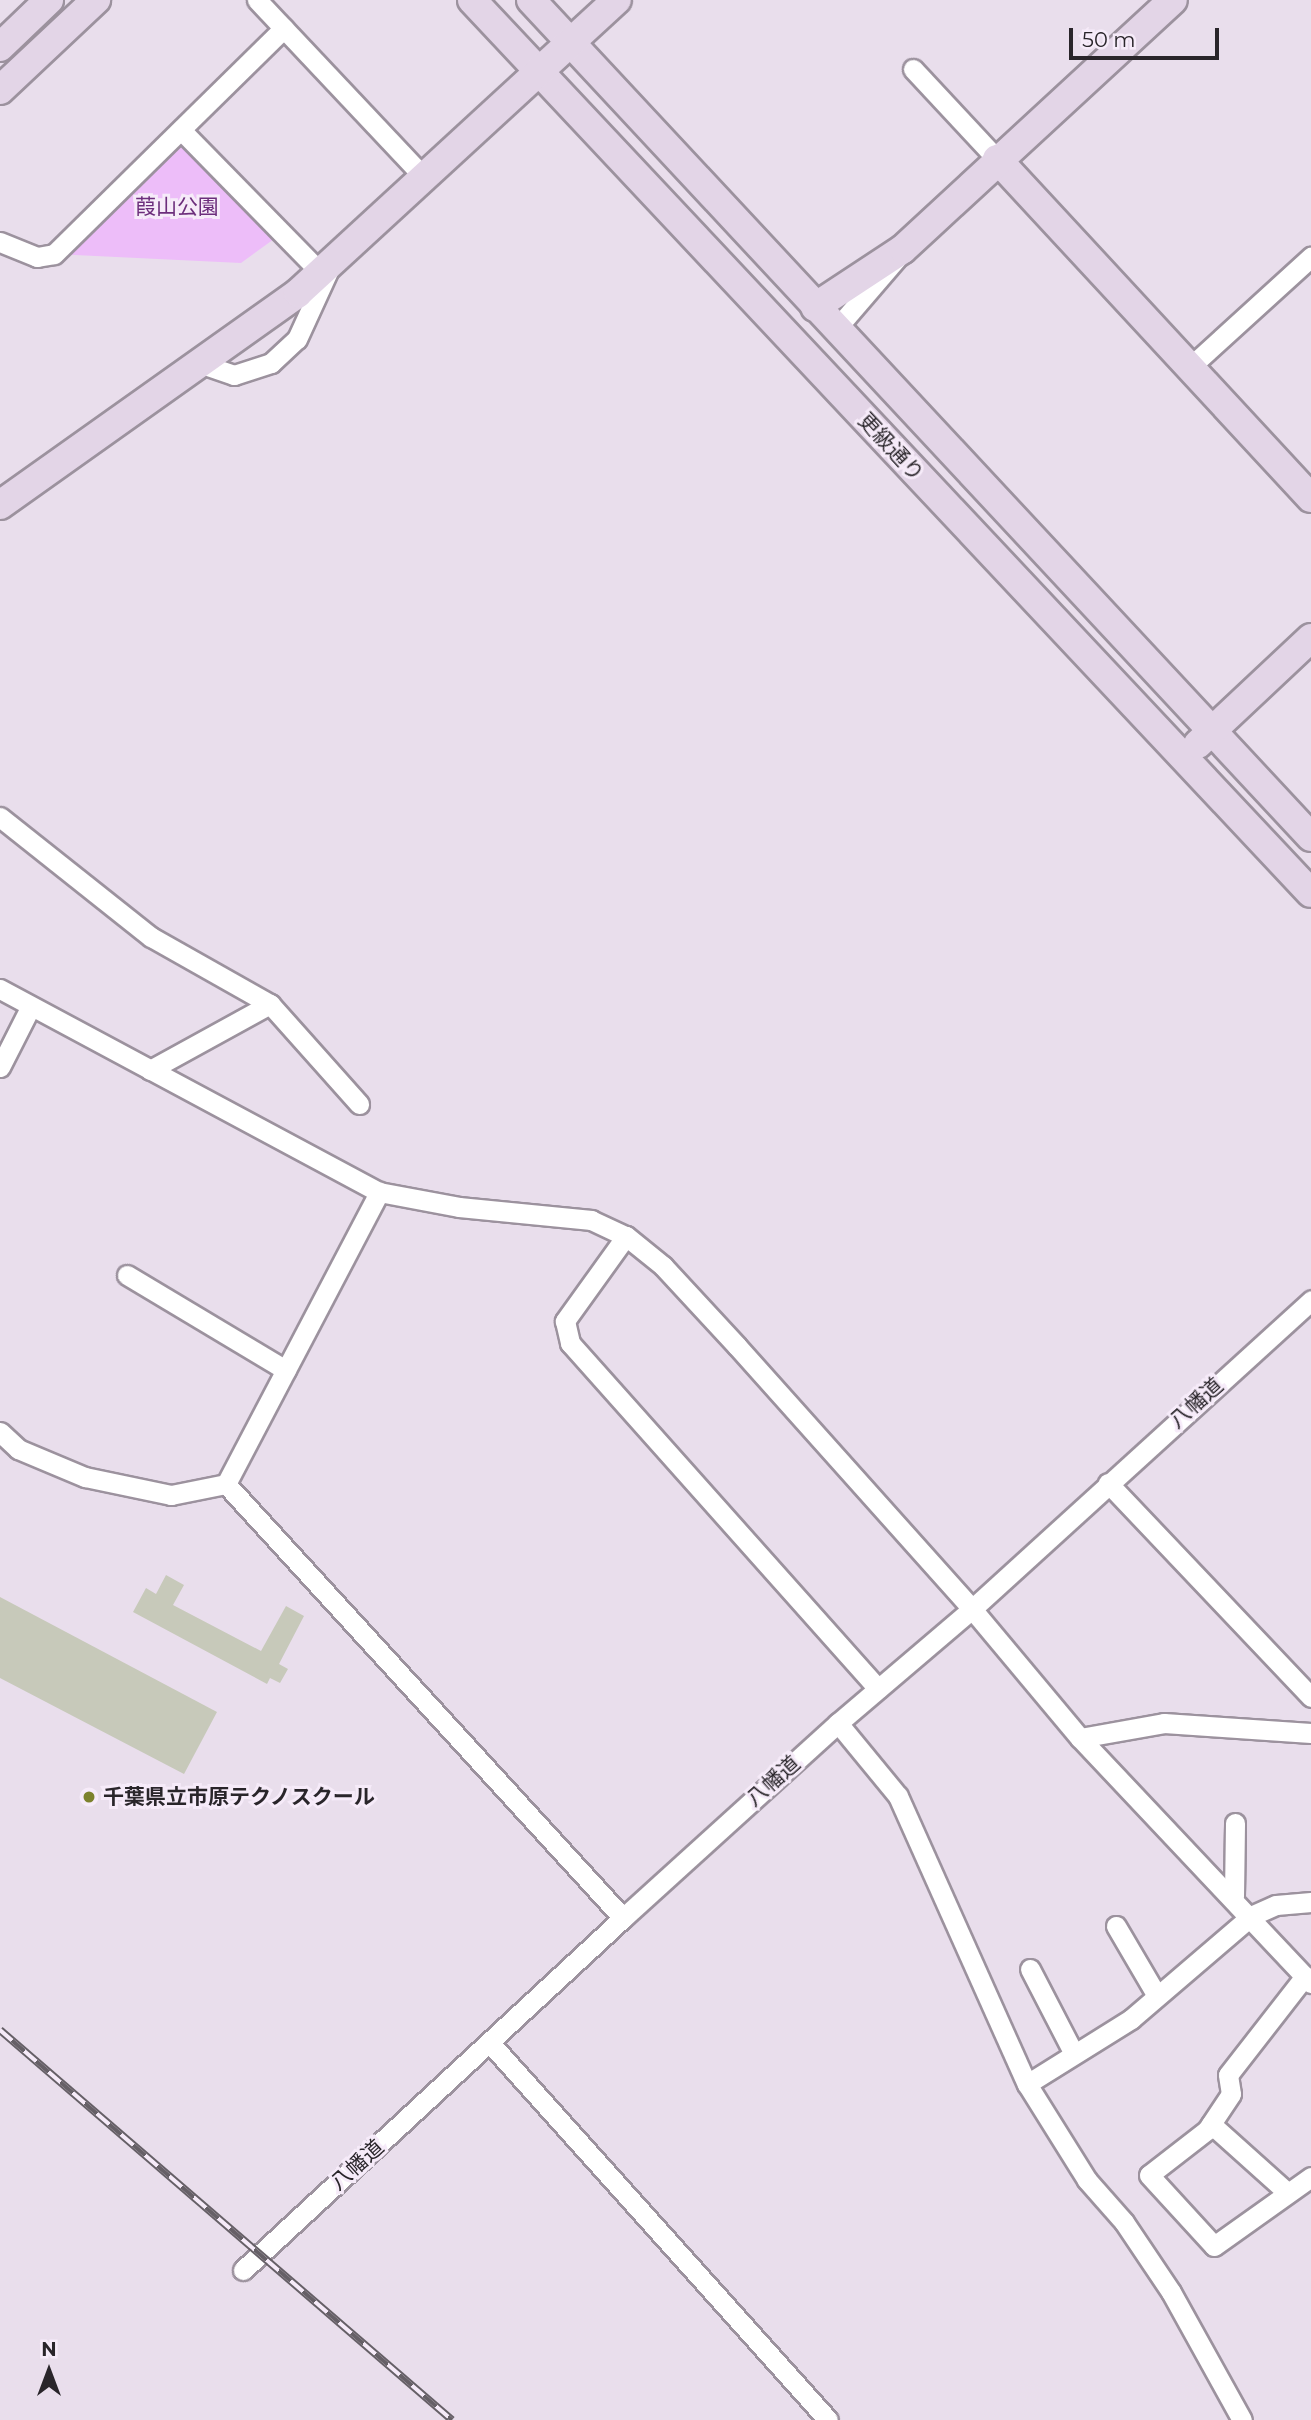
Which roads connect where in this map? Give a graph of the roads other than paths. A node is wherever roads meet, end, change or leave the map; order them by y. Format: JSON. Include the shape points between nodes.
{"nodes":[{"id":1,"x":49,"y":0,"type":"edge"},
{"id":2,"x":96,"y":0,"type":"edge"},
{"id":3,"x":257,"y":0,"type":"edge"},
{"id":4,"x":472,"y":0,"type":"edge"},
{"id":5,"x":531,"y":0,"type":"edge"},
{"id":6,"x":617,"y":0,"type":"edge"},
{"id":7,"x":1173,"y":0,"type":"edge"},
{"id":8,"x":284,"y":28,"type":"junction"},
{"id":9,"x":572,"y":41,"type":"junction"},
{"id":10,"x":0,"y":47,"type":"edge"},
{"id":11,"x":913,"y":69,"type":"dead end"},
{"id":12,"x":538,"y":72,"type":"junction"},
{"id":13,"x":0,"y":90,"type":"edge"},
{"id":14,"x":181,"y":130,"type":"junction"},
{"id":15,"x":997,"y":159,"type":"junction"},
{"id":16,"x":424,"y":177,"type":"junction"},
{"id":17,"x":0,"y":242,"type":"edge"},
{"id":18,"x":903,"y":249,"type":"junction"},
{"id":19,"x":1311,"y":257,"type":"edge"},
{"id":20,"x":326,"y":268,"type":"junction"},
{"id":21,"x":814,"y":307,"type":"junction"},
{"id":22,"x":273,"y":311,"type":"junction"},
{"id":23,"x":310,"y":317,"type":"junction"},
{"id":24,"x":835,"y":330,"type":"junction"},
{"id":25,"x":297,"y":339,"type":"junction"},
{"id":26,"x":200,"y":363,"type":"junction"},
{"id":27,"x":1189,"y":367,"type":"junction"},
{"id":28,"x":1311,"y":498,"type":"edge"},
{"id":29,"x":0,"y":505,"type":"edge"},
{"id":30,"x":1311,"y":638,"type":"edge"},
{"id":31,"x":1212,"y":730,"type":"junction"},
{"id":32,"x":1184,"y":758,"type":"junction"},
{"id":33,"x":0,"y":817,"type":"edge"},
{"id":34,"x":1311,"y":837,"type":"edge"},
{"id":35,"x":1311,"y":893,"type":"edge"},
{"id":36,"x":0,"y":989,"type":"edge"},
{"id":37,"x":270,"y":1004,"type":"junction"},
{"id":38,"x":31,"y":1006,"type":"junction"},
{"id":39,"x":0,"y":1068,"type":"edge"},
{"id":40,"x":150,"y":1070,"type":"junction"},
{"id":41,"x":359,"y":1104,"type":"dead end"},
{"id":42,"x":379,"y":1192,"type":"junction"},
{"id":43,"x":626,"y":1236,"type":"junction"},
{"id":44,"x":127,"y":1275,"type":"dead end"},
{"id":45,"x":1311,"y":1300,"type":"edge"},
{"id":46,"x":286,"y":1370,"type":"junction"},
{"id":47,"x":0,"y":1432,"type":"edge"},
{"id":48,"x":1108,"y":1483,"type":"junction"},
{"id":49,"x":226,"y":1484,"type":"junction"},
{"id":50,"x":972,"y":1609,"type":"junction"},
{"id":51,"x":878,"y":1689,"type":"junction"},
{"id":52,"x":1311,"y":1697,"type":"edge"},
{"id":53,"x":838,"y":1723,"type":"junction"},
{"id":54,"x":1311,"y":1733,"type":"edge"},
{"id":55,"x":1080,"y":1738,"type":"junction"},
{"id":56,"x":1235,"y":1823,"type":"dead end"},
{"id":57,"x":1234,"y":1896,"type":"junction"},
{"id":58,"x":1311,"y":1902,"type":"edge"},
{"id":59,"x":1251,"y":1916,"type":"junction"},
{"id":60,"x":623,"y":1918,"type":"junction"},
{"id":61,"x":1116,"y":1926,"type":"dead end"},
{"id":62,"x":1030,"y":1969,"type":"dead end"},
{"id":63,"x":1308,"y":1980,"type":"edge"},
{"id":64,"x":1157,"y":1996,"type":"junction"},
{"id":65,"x":490,"y":2043,"type":"junction"},
{"id":66,"x":1073,"y":2052,"type":"junction"},
{"id":67,"x":1027,"y":2084,"type":"junction"},
{"id":68,"x":1211,"y":2124,"type":"junction"},
{"id":69,"x":1311,"y":2177,"type":"edge"},
{"id":70,"x":1288,"y":2193,"type":"junction"},
{"id":71,"x":243,"y":2270,"type":"dead end"},
{"id":72,"x":828,"y":2420,"type":"edge"},
{"id":73,"x":1242,"y":2420,"type":"edge"}],
"edges":[{"from":1,"to":10,"type":"street"},
{"from":2,"to":13,"type":"street"},
{"from":3,"to":8,"type":"street"},
{"from":4,"to":12,"type":"street","name":"更級通り"},
{"from":5,"to":9,"type":"street","name":"更級通り"},
{"from":6,"to":9,"type":"street"},
{"from":7,"to":15,"type":"street"},
{"from":8,"to":14,"type":"street"},
{"from":8,"to":16,"type":"street"},
{"from":9,"to":12,"type":"street"},
{"from":9,"to":21,"type":"street","name":"更級通り"},
{"from":11,"to":15,"type":"street"},
{"from":12,"to":16,"type":"street"},
{"from":12,"to":32,"type":"street","name":"更級通り"},
{"from":14,"to":17,"type":"street","via":[[54,254],[37,257]]},
{"from":14,"to":20,"type":"street"},
{"from":15,"to":18,"type":"street"},
{"from":15,"to":27,"type":"street"},
{"from":16,"to":20,"type":"street"},
{"from":18,"to":21,"type":"street"},
{"from":18,"to":24,"type":"street"},
{"from":19,"to":27,"type":"street"},
{"from":20,"to":22,"type":"street"},
{"from":20,"to":23,"type":"street"},
{"from":21,"to":24,"type":"street","name":"更級通り"},
{"from":22,"to":23,"type":"street"},
{"from":22,"to":25,"type":"street"},
{"from":22,"to":26,"type":"street"},
{"from":23,"to":25,"type":"street"},
{"from":24,"to":31,"type":"street","name":"更級通り"},
{"from":25,"to":26,"type":"street","via":[[271,363],[234,375]]},
{"from":26,"to":29,"type":"street"},
{"from":27,"to":28,"type":"street"},
{"from":30,"to":31,"type":"street"},
{"from":31,"to":32,"type":"street"},
{"from":31,"to":34,"type":"street","name":"更級通り"},
{"from":32,"to":35,"type":"street","name":"更級通り"},
{"from":33,"to":37,"type":"street","via":[[151,937]]},
{"from":36,"to":38,"type":"street"},
{"from":37,"to":40,"type":"street"},
{"from":37,"to":41,"type":"street"},
{"from":38,"to":39,"type":"street"},
{"from":38,"to":40,"type":"street"},
{"from":40,"to":42,"type":"street"},
{"from":42,"to":43,"type":"street","via":[[460,1207],[591,1220]]},
{"from":42,"to":46,"type":"street"},
{"from":43,"to":50,"type":"street","via":[[663,1266]]},
{"from":43,"to":51,"type":"street","via":[[565,1321],[569,1343]]},
{"from":44,"to":46,"type":"street"},
{"from":45,"to":48,"type":"street","name":"八幡道"},
{"from":46,"to":49,"type":"street"},
{"from":47,"to":49,"type":"street","via":[[18,1449],[85,1477],[171,1495]]},
{"from":48,"to":50,"type":"street","name":"八幡道"},
{"from":48,"to":52,"type":"street"},
{"from":49,"to":60,"type":"street"},
{"from":50,"to":51,"type":"street","name":"八幡道"},
{"from":50,"to":55,"type":"street"},
{"from":51,"to":53,"type":"street","name":"八幡道"},
{"from":53,"to":60,"type":"street","name":"八幡道"},
{"from":53,"to":67,"type":"street","via":[[898,1796]]},
{"from":54,"to":55,"type":"street","via":[[1164,1723]]},
{"from":55,"to":57,"type":"street"},
{"from":56,"to":57,"type":"street"},
{"from":57,"to":59,"type":"street"},
{"from":58,"to":59,"type":"street","via":[[1276,1905]]},
{"from":59,"to":63,"type":"street"},
{"from":59,"to":64,"type":"street"},
{"from":60,"to":65,"type":"street","name":"八幡道"},
{"from":61,"to":64,"type":"street"},
{"from":62,"to":66,"type":"street"},
{"from":63,"to":68,"type":"street","via":[[1228,2075],[1231,2094]]},
{"from":64,"to":66,"type":"street","via":[[1132,2019]]},
{"from":65,"to":71,"type":"street","name":"八幡道"},
{"from":65,"to":72,"type":"street"},
{"from":66,"to":67,"type":"street"},
{"from":67,"to":73,"type":"street","via":[[1087,2180],[1124,2222],[1171,2292]]},
{"from":68,"to":70,"type":"street"},
{"from":68,"to":70,"type":"street","via":[[1149,2175],[1214,2246]]},
{"from":69,"to":70,"type":"street"}]}
